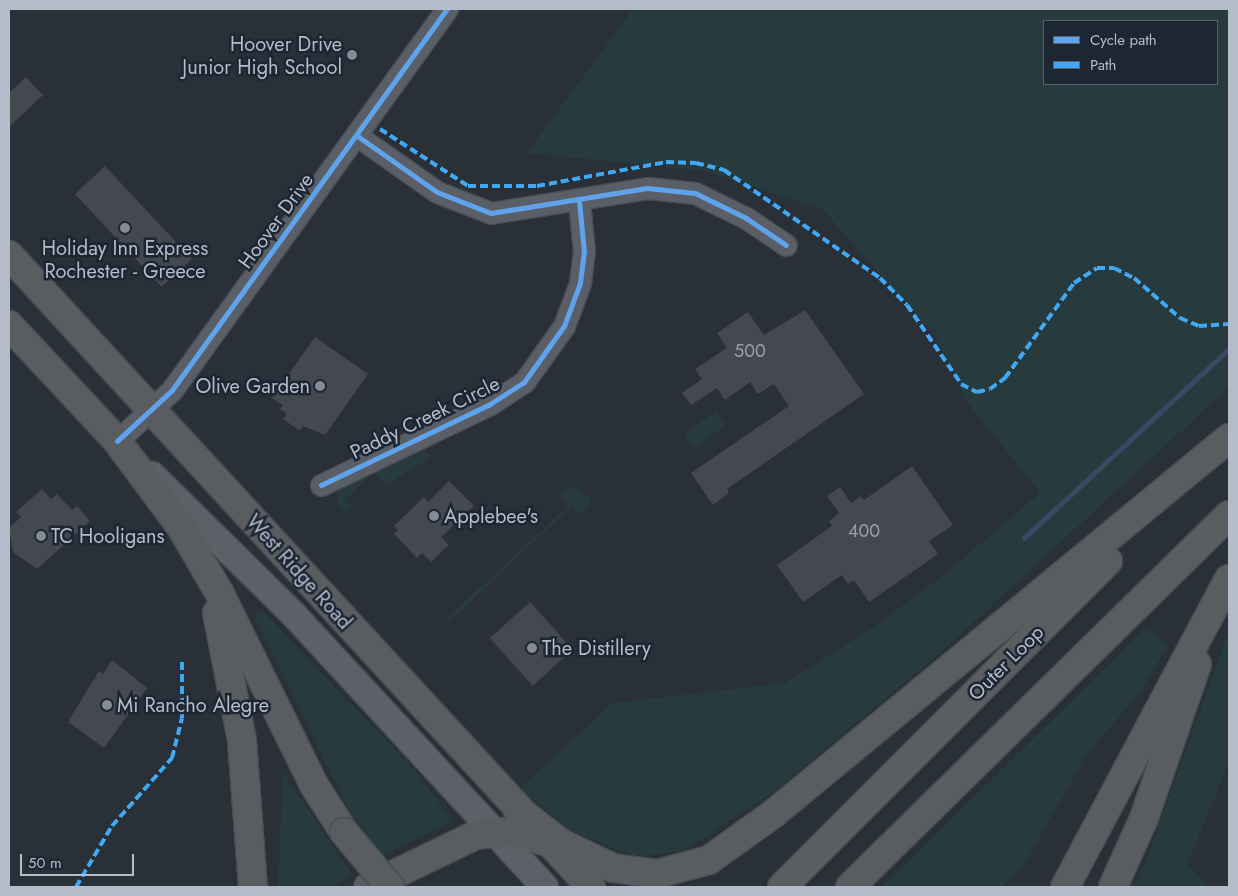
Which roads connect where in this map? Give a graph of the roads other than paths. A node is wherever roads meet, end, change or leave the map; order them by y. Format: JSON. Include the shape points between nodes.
{"nodes":[{"id":1,"x":447,"y":9,"type":"edge"},
{"id":2,"x":356,"y":135,"type":"junction"},
{"id":3,"x":578,"y":201,"type":"junction"},
{"id":4,"x":786,"y":245,"type":"dead end"},
{"id":5,"x":9,"y":255,"type":"edge"},
{"id":6,"x":9,"y":325,"type":"edge"},
{"id":7,"x":152,"y":410,"type":"junction"},
{"id":8,"x":1229,"y":439,"type":"edge"},
{"id":9,"x":118,"y":441,"type":"junction"},
{"id":10,"x":321,"y":485,"type":"dead end"},
{"id":11,"x":1229,"y":515,"type":"edge"},
{"id":12,"x":188,"y":539,"type":"junction"},
{"id":13,"x":1229,"y":579,"type":"edge"},
{"id":14,"x":1229,"y":588,"type":"edge"},
{"id":15,"x":517,"y":809,"type":"junction"},
{"id":16,"x":494,"y":831,"type":"junction"},
{"id":17,"x":552,"y":845,"type":"junction"},
{"id":18,"x":253,"y":887,"type":"edge"},
{"id":19,"x":368,"y":887,"type":"edge"},
{"id":20,"x":390,"y":887,"type":"edge"},
{"id":21,"x":545,"y":887,"type":"edge"},
{"id":22,"x":591,"y":887,"type":"edge"},
{"id":23,"x":782,"y":887,"type":"edge"},
{"id":24,"x":850,"y":887,"type":"edge"},
{"id":25,"x":1065,"y":887,"type":"edge"},
{"id":26,"x":1113,"y":887,"type":"edge"}],
"edges":[{"from":1,"to":2,"type":"street","name":"Hoover Drive"},
{"from":2,"to":3,"type":"street","via":[[456,202],[492,213]]},
{"from":2,"to":7,"type":"street","name":"Hoover Drive","via":[[172,390]]},
{"from":3,"to":4,"type":"street","via":[[647,188],[695,193],[746,218]]},
{"from":3,"to":10,"type":"street","name":"Paddy Creek Circle","via":[[584,252],[580,284],[564,326],[524,382],[490,404]]},
{"from":5,"to":7,"type":"highway","name":"West Ridge Road"},
{"from":6,"to":9,"type":"highway","name":"West Ridge Road"},
{"from":7,"to":9,"type":"street","name":"Hoover Drive"},
{"from":7,"to":15,"type":"highway","name":"West Ridge Road"},
{"from":8,"to":15,"type":"highway","via":[[773,814],[709,860],[657,874],[613,868],[561,843]]},
{"from":8,"to":23,"type":"highway","name":"Outer Loop"},
{"from":9,"to":12,"type":"highway"},
{"from":9,"to":16,"type":"main road","name":"West Ridge Road","via":[[275,595]]},
{"from":11,"to":24,"type":"highway"},
{"from":12,"to":18,"type":"highway","via":[[212,598],[231,675],[246,770]]},
{"from":12,"to":20,"type":"highway","bridge":true,"via":[[314,785],[344,832]]},
{"from":13,"to":25,"type":"highway"},
{"from":14,"to":26,"type":"highway","via":[[1142,825]]},
{"from":15,"to":17,"type":"highway","name":"West Ridge Road"},
{"from":16,"to":17,"type":"highway","via":[[523,833]]},
{"from":16,"to":19,"type":"highway","via":[[457,842]]},
{"from":16,"to":21,"type":"main road","name":"West Ridge Road"},
{"from":17,"to":22,"type":"highway","name":"West Ridge Road"}]}
